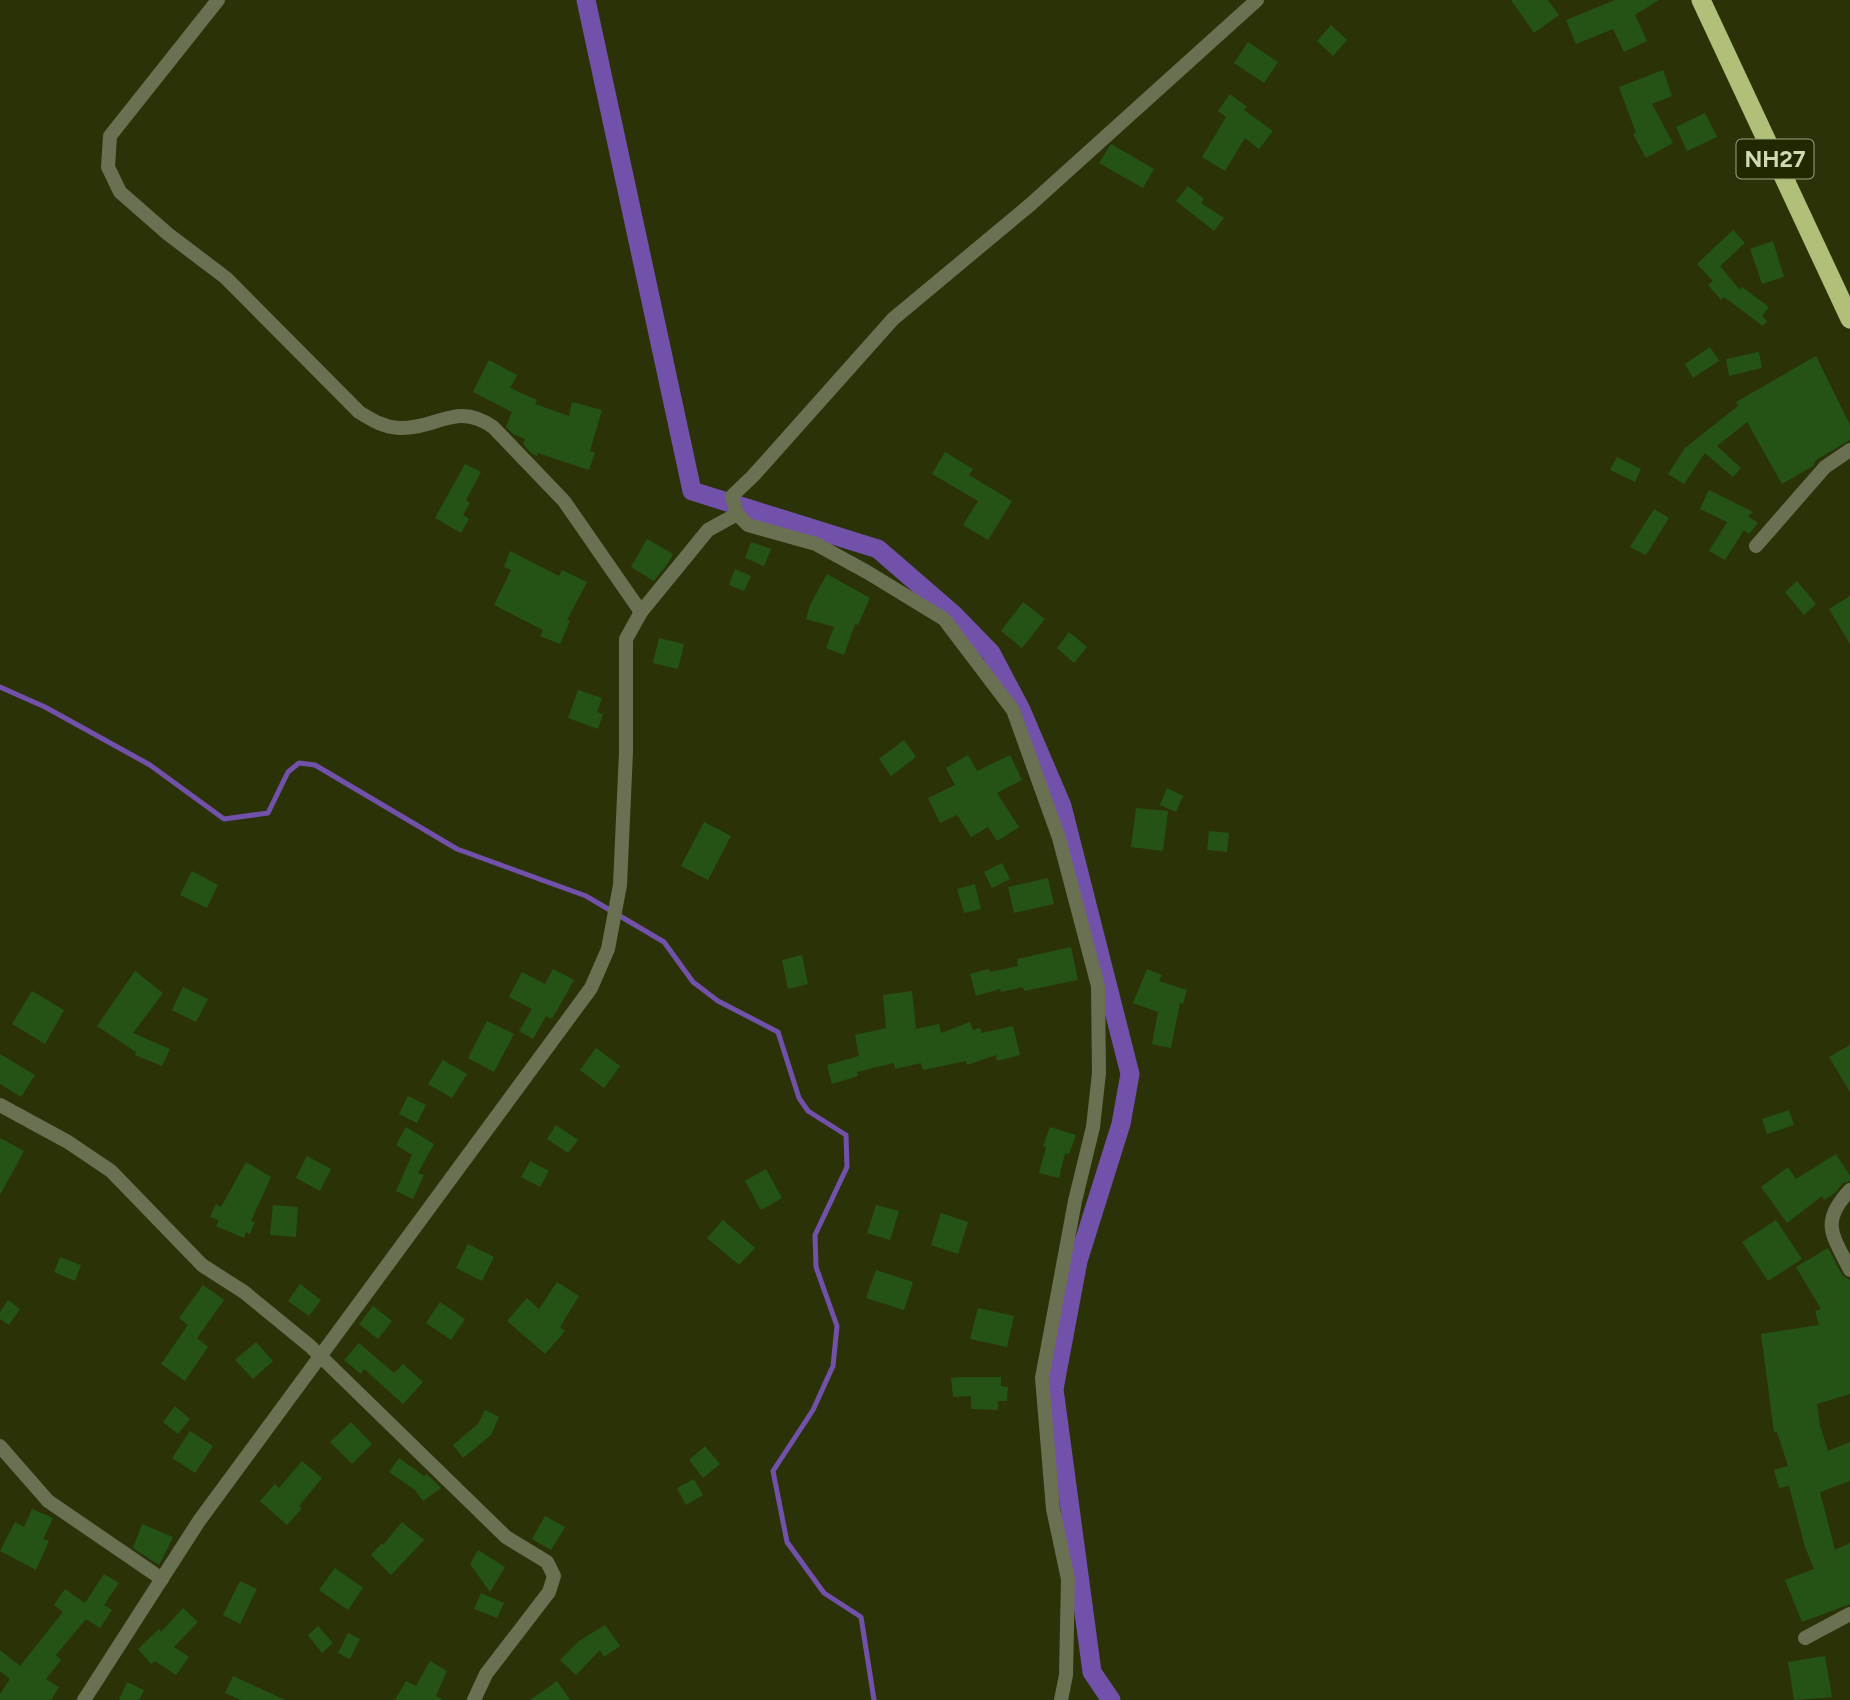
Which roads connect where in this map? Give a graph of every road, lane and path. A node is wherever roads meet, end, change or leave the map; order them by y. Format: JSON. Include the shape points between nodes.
{"nodes":[{"id":1,"x":218,"y":0,"type":"edge"},
{"id":2,"x":1257,"y":0,"type":"edge"},
{"id":3,"x":1701,"y":0,"type":"edge"},
{"id":4,"x":1850,"y":318,"type":"edge"},
{"id":5,"x":1850,"y":450,"type":"edge"},
{"id":6,"x":737,"y":514,"type":"junction"},
{"id":7,"x":1756,"y":546,"type":"dead end"},
{"id":8,"x":641,"y":612,"type":"junction"},
{"id":9,"x":0,"y":1105,"type":"edge"},
{"id":10,"x":1850,"y":1190,"type":"edge"},
{"id":11,"x":1850,"y":1270,"type":"edge"},
{"id":12,"x":320,"y":1356,"type":"junction"},
{"id":13,"x":0,"y":1446,"type":"edge"},
{"id":14,"x":162,"y":1579,"type":"junction"},
{"id":15,"x":1850,"y":1614,"type":"edge"},
{"id":16,"x":1805,"y":1638,"type":"dead end"},
{"id":17,"x":84,"y":1700,"type":"edge"},
{"id":18,"x":474,"y":1700,"type":"edge"},
{"id":19,"x":1061,"y":1700,"type":"edge"}],
"edges":[{"from":1,"to":8,"type":"street","via":[[110,136],[108,167],[120,192],[226,278],[359,412],[379,424],[400,428],[466,414],[494,427],[564,501]]},
{"from":2,"to":6,"type":"street","via":[[1031,204],[893,318],[732,496]]},
{"from":3,"to":4,"type":"highway","number":"NH27"},
{"from":5,"to":7,"type":"street","via":[[1825,467]]},
{"from":6,"to":8,"type":"street","via":[[708,530]]},
{"from":6,"to":19,"type":"street","via":[[748,526],[816,544],[944,619],[1013,710],[1059,838],[1098,986],[1099,1073],[1093,1127],[1042,1378],[1053,1509],[1068,1579],[1066,1675]]},
{"from":8,"to":12,"type":"street","via":[[626,639],[620,885],[608,949],[591,988]]},
{"from":9,"to":12,"type":"street","via":[[111,1171],[202,1265],[244,1292]]},
{"from":10,"to":11,"type":"street","via":[[1832,1213],[1831,1231]]},
{"from":12,"to":14,"type":"street"},
{"from":12,"to":18,"type":"street","via":[[506,1537],[547,1562],[554,1576],[550,1592],[486,1674]]},
{"from":13,"to":14,"type":"street","via":[[48,1501]]},
{"from":14,"to":17,"type":"street"},
{"from":15,"to":16,"type":"street"}]}
